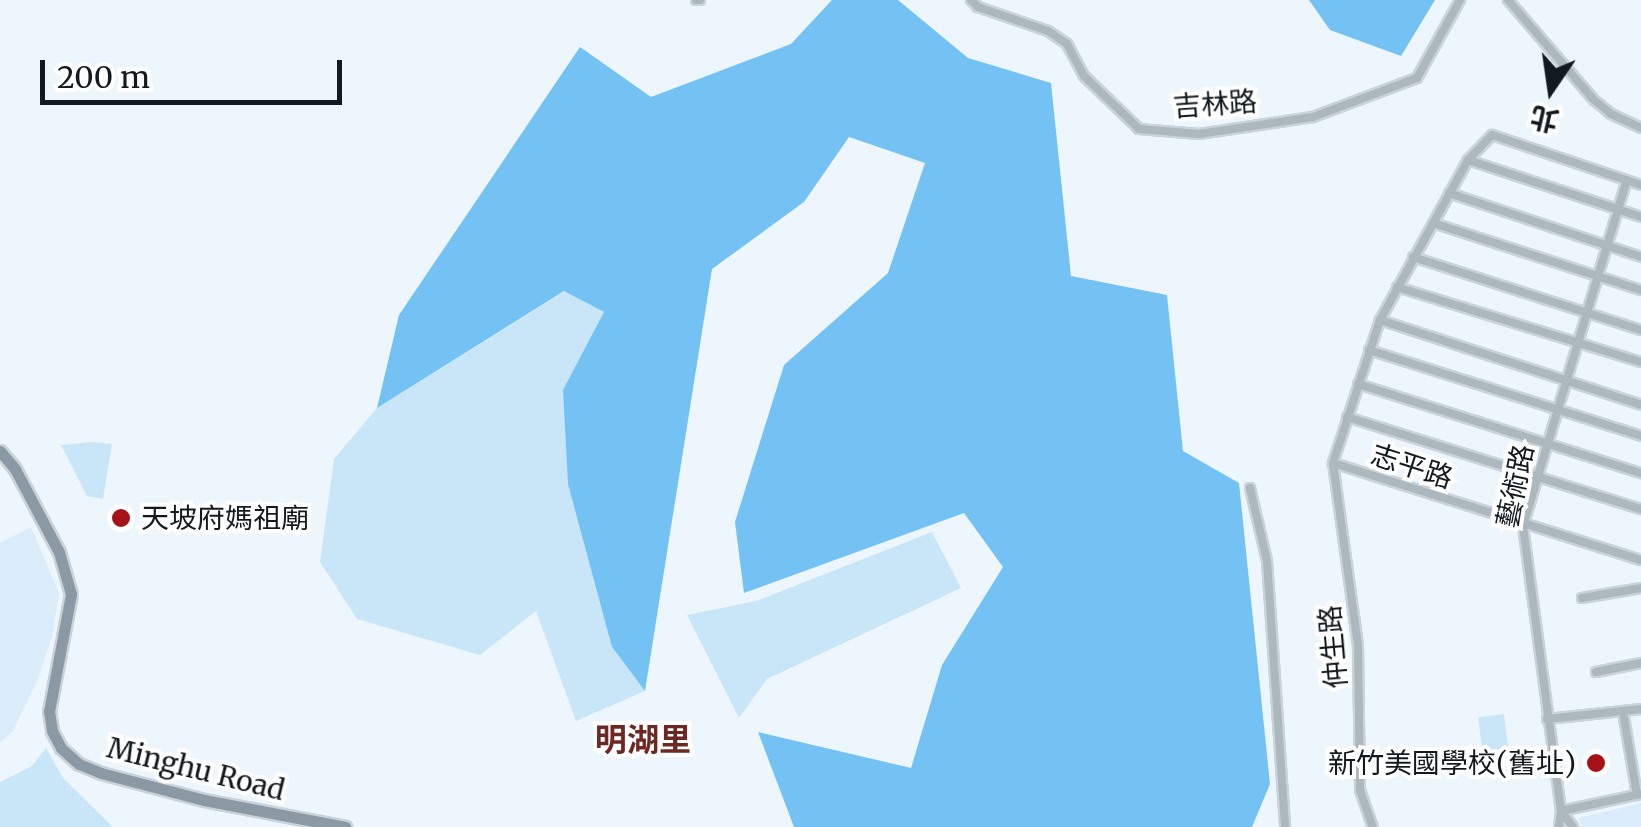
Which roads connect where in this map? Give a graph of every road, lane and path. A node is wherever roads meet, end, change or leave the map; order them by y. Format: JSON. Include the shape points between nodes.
{"nodes":[{"id":1,"x":971,"y":0,"type":"edge"},
{"id":2,"x":1460,"y":0,"type":"edge"},
{"id":3,"x":1508,"y":0,"type":"edge"},
{"id":4,"x":1641,"y":128,"type":"edge"},
{"id":5,"x":1468,"y":160,"type":"junction"},
{"id":6,"x":1627,"y":180,"type":"junction"},
{"id":7,"x":1641,"y":185,"type":"edge"},
{"id":8,"x":1449,"y":193,"type":"junction"},
{"id":9,"x":1618,"y":210,"type":"junction"},
{"id":10,"x":1641,"y":217,"type":"edge"},
{"id":11,"x":1433,"y":223,"type":"junction"},
{"id":12,"x":1607,"y":246,"type":"junction"},
{"id":13,"x":1413,"y":257,"type":"junction"},
{"id":14,"x":1641,"y":257,"type":"edge"},
{"id":15,"x":1597,"y":276,"type":"junction"},
{"id":16,"x":1398,"y":287,"type":"junction"},
{"id":17,"x":1641,"y":290,"type":"edge"},
{"id":18,"x":1586,"y":312,"type":"junction"},
{"id":19,"x":1380,"y":320,"type":"junction"},
{"id":20,"x":1641,"y":330,"type":"edge"},
{"id":21,"x":1577,"y":342,"type":"junction"},
{"id":22,"x":1369,"y":350,"type":"junction"},
{"id":23,"x":1641,"y":362,"type":"edge"},
{"id":24,"x":1566,"y":381,"type":"junction"},
{"id":25,"x":1358,"y":384,"type":"junction"},
{"id":26,"x":1641,"y":405,"type":"edge"},
{"id":27,"x":1556,"y":410,"type":"junction"},
{"id":28,"x":1347,"y":417,"type":"junction"},
{"id":29,"x":1641,"y":436,"type":"edge"},
{"id":30,"x":1546,"y":442,"type":"junction"},
{"id":31,"x":0,"y":451,"type":"edge"},
{"id":32,"x":1333,"y":463,"type":"junction"},
{"id":33,"x":1641,"y":473,"type":"edge"},
{"id":34,"x":1536,"y":476,"type":"junction"},
{"id":35,"x":1250,"y":488,"type":"dead end"},
{"id":36,"x":1641,"y":509,"type":"edge"},
{"id":37,"x":1523,"y":526,"type":"junction"},
{"id":38,"x":1641,"y":560,"type":"edge"},
{"id":39,"x":1641,"y":588,"type":"edge"},
{"id":40,"x":1582,"y":598,"type":"dead end"},
{"id":41,"x":1641,"y":663,"type":"edge"},
{"id":42,"x":1596,"y":672,"type":"dead end"},
{"id":43,"x":1641,"y":709,"type":"edge"},
{"id":44,"x":1623,"y":712,"type":"junction"},
{"id":45,"x":1547,"y":719,"type":"junction"},
{"id":46,"x":1641,"y":752,"type":"edge"},
{"id":47,"x":1630,"y":754,"type":"junction"},
{"id":48,"x":1639,"y":795,"type":"edge"},
{"id":49,"x":1561,"y":811,"type":"junction"},
{"id":50,"x":345,"y":827,"type":"edge"},
{"id":51,"x":1285,"y":827,"type":"edge"},
{"id":52,"x":1373,"y":827,"type":"edge"},
{"id":53,"x":1559,"y":827,"type":"edge"},
{"id":54,"x":1572,"y":827,"type":"edge"}],
"edges":[{"from":1,"to":2,"type":"street","name":"吉林路","via":[[1067,44],[1084,76],[1139,128],[1198,134],[1312,117],[1417,78]]},
{"from":3,"to":4,"type":"street","via":[[1594,100]]},
{"from":5,"to":6,"type":"street","via":[[1492,135]]},
{"from":5,"to":8,"type":"street","name":"志平路"},
{"from":5,"to":9,"type":"street"},
{"from":6,"to":7,"type":"street"},
{"from":6,"to":9,"type":"street","name":"藝術路"},
{"from":8,"to":11,"type":"street","name":"志平路"},
{"from":8,"to":12,"type":"street"},
{"from":9,"to":10,"type":"street"},
{"from":9,"to":12,"type":"street","name":"藝術路"},
{"from":11,"to":13,"type":"street","name":"志平路"},
{"from":11,"to":15,"type":"street"},
{"from":12,"to":14,"type":"street"},
{"from":12,"to":15,"type":"street","name":"藝術路"},
{"from":13,"to":16,"type":"street","name":"志平路"},
{"from":13,"to":18,"type":"street"},
{"from":15,"to":17,"type":"street"},
{"from":15,"to":18,"type":"street","name":"藝術路"},
{"from":16,"to":19,"type":"street","name":"志平路"},
{"from":16,"to":21,"type":"street"},
{"from":18,"to":20,"type":"street"},
{"from":18,"to":21,"type":"street","name":"藝術路"},
{"from":19,"to":22,"type":"street","name":"志平路"},
{"from":19,"to":24,"type":"street"},
{"from":21,"to":23,"type":"street"},
{"from":21,"to":24,"type":"street","name":"藝術路"},
{"from":22,"to":25,"type":"street","name":"志平路"},
{"from":22,"to":27,"type":"street"},
{"from":24,"to":26,"type":"street"},
{"from":24,"to":27,"type":"street","name":"藝術路"},
{"from":25,"to":28,"type":"street","name":"志平路"},
{"from":25,"to":30,"type":"street"},
{"from":27,"to":29,"type":"street"},
{"from":27,"to":30,"type":"street","name":"藝術路"},
{"from":28,"to":32,"type":"street","name":"志平路"},
{"from":28,"to":34,"type":"street","name":"志平路"},
{"from":30,"to":33,"type":"street"},
{"from":30,"to":34,"type":"street","name":"藝術路"},
{"from":31,"to":50,"type":"street","name":"Minghu Road","via":[[59,552],[71,594],[50,711],[62,748],[101,773]]},
{"from":32,"to":37,"type":"street","name":"志平路"},
{"from":32,"to":52,"type":"street","name":"仲生路","via":[[1358,646],[1360,790]]},
{"from":34,"to":36,"type":"street","name":"志平路"},
{"from":34,"to":37,"type":"street","name":"藝術路"},
{"from":35,"to":51,"type":"street","via":[[1267,560]]},
{"from":37,"to":38,"type":"street","name":"志平路"},
{"from":37,"to":45,"type":"street","name":"藝術路"},
{"from":39,"to":40,"type":"street"},
{"from":41,"to":42,"type":"street"},
{"from":43,"to":44,"type":"street"},
{"from":44,"to":45,"type":"street"},
{"from":44,"to":47,"type":"street"},
{"from":45,"to":49,"type":"street","name":"藝術路"},
{"from":46,"to":47,"type":"street"},
{"from":47,"to":48,"type":"street"},
{"from":48,"to":49,"type":"street"},
{"from":49,"to":53,"type":"street","name":"藝術路"},
{"from":49,"to":54,"type":"street","name":"藝術路"}]}
